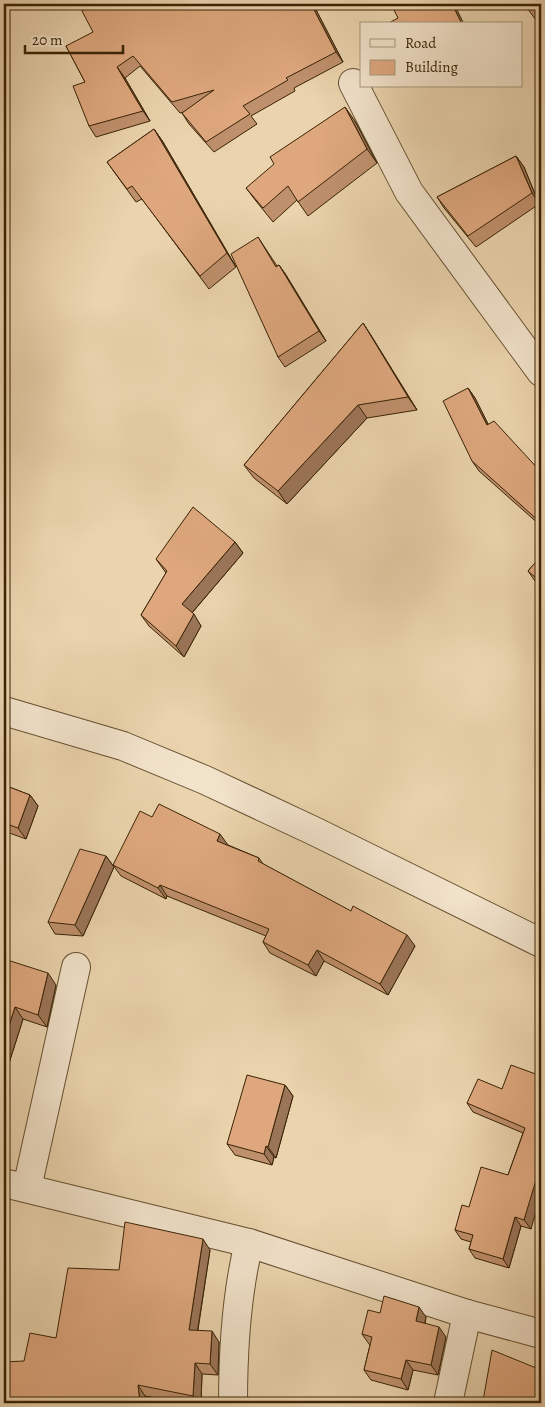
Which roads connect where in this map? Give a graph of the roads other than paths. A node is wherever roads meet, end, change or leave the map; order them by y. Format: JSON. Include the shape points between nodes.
{"nodes":[{"id":1,"x":353,"y":83,"type":"dead end"},
{"id":2,"x":541,"y":372,"type":"edge"},
{"id":3,"x":4,"y":711,"type":"edge"},
{"id":4,"x":541,"y":943,"type":"edge"},
{"id":5,"x":76,"y":967,"type":"dead end"},
{"id":6,"x":15,"y":1186,"type":"edge"},
{"id":7,"x":249,"y":1243,"type":"junction"},
{"id":8,"x":467,"y":1314,"type":"junction"},
{"id":9,"x":541,"y":1334,"type":"edge"},
{"id":10,"x":232,"y":1403,"type":"edge"},
{"id":11,"x":448,"y":1403,"type":"edge"}],
"edges":[{"from":1,"to":2,"type":"street","via":[[410,192]]},
{"from":3,"to":4,"type":"street","via":[[123,746],[205,780]]},
{"from":5,"to":6,"type":"street"},
{"from":6,"to":7,"type":"street"},
{"from":7,"to":8,"type":"street"},
{"from":7,"to":10,"type":"street","via":[[233,1344]]},
{"from":8,"to":9,"type":"street"},
{"from":8,"to":11,"type":"street"}]}
